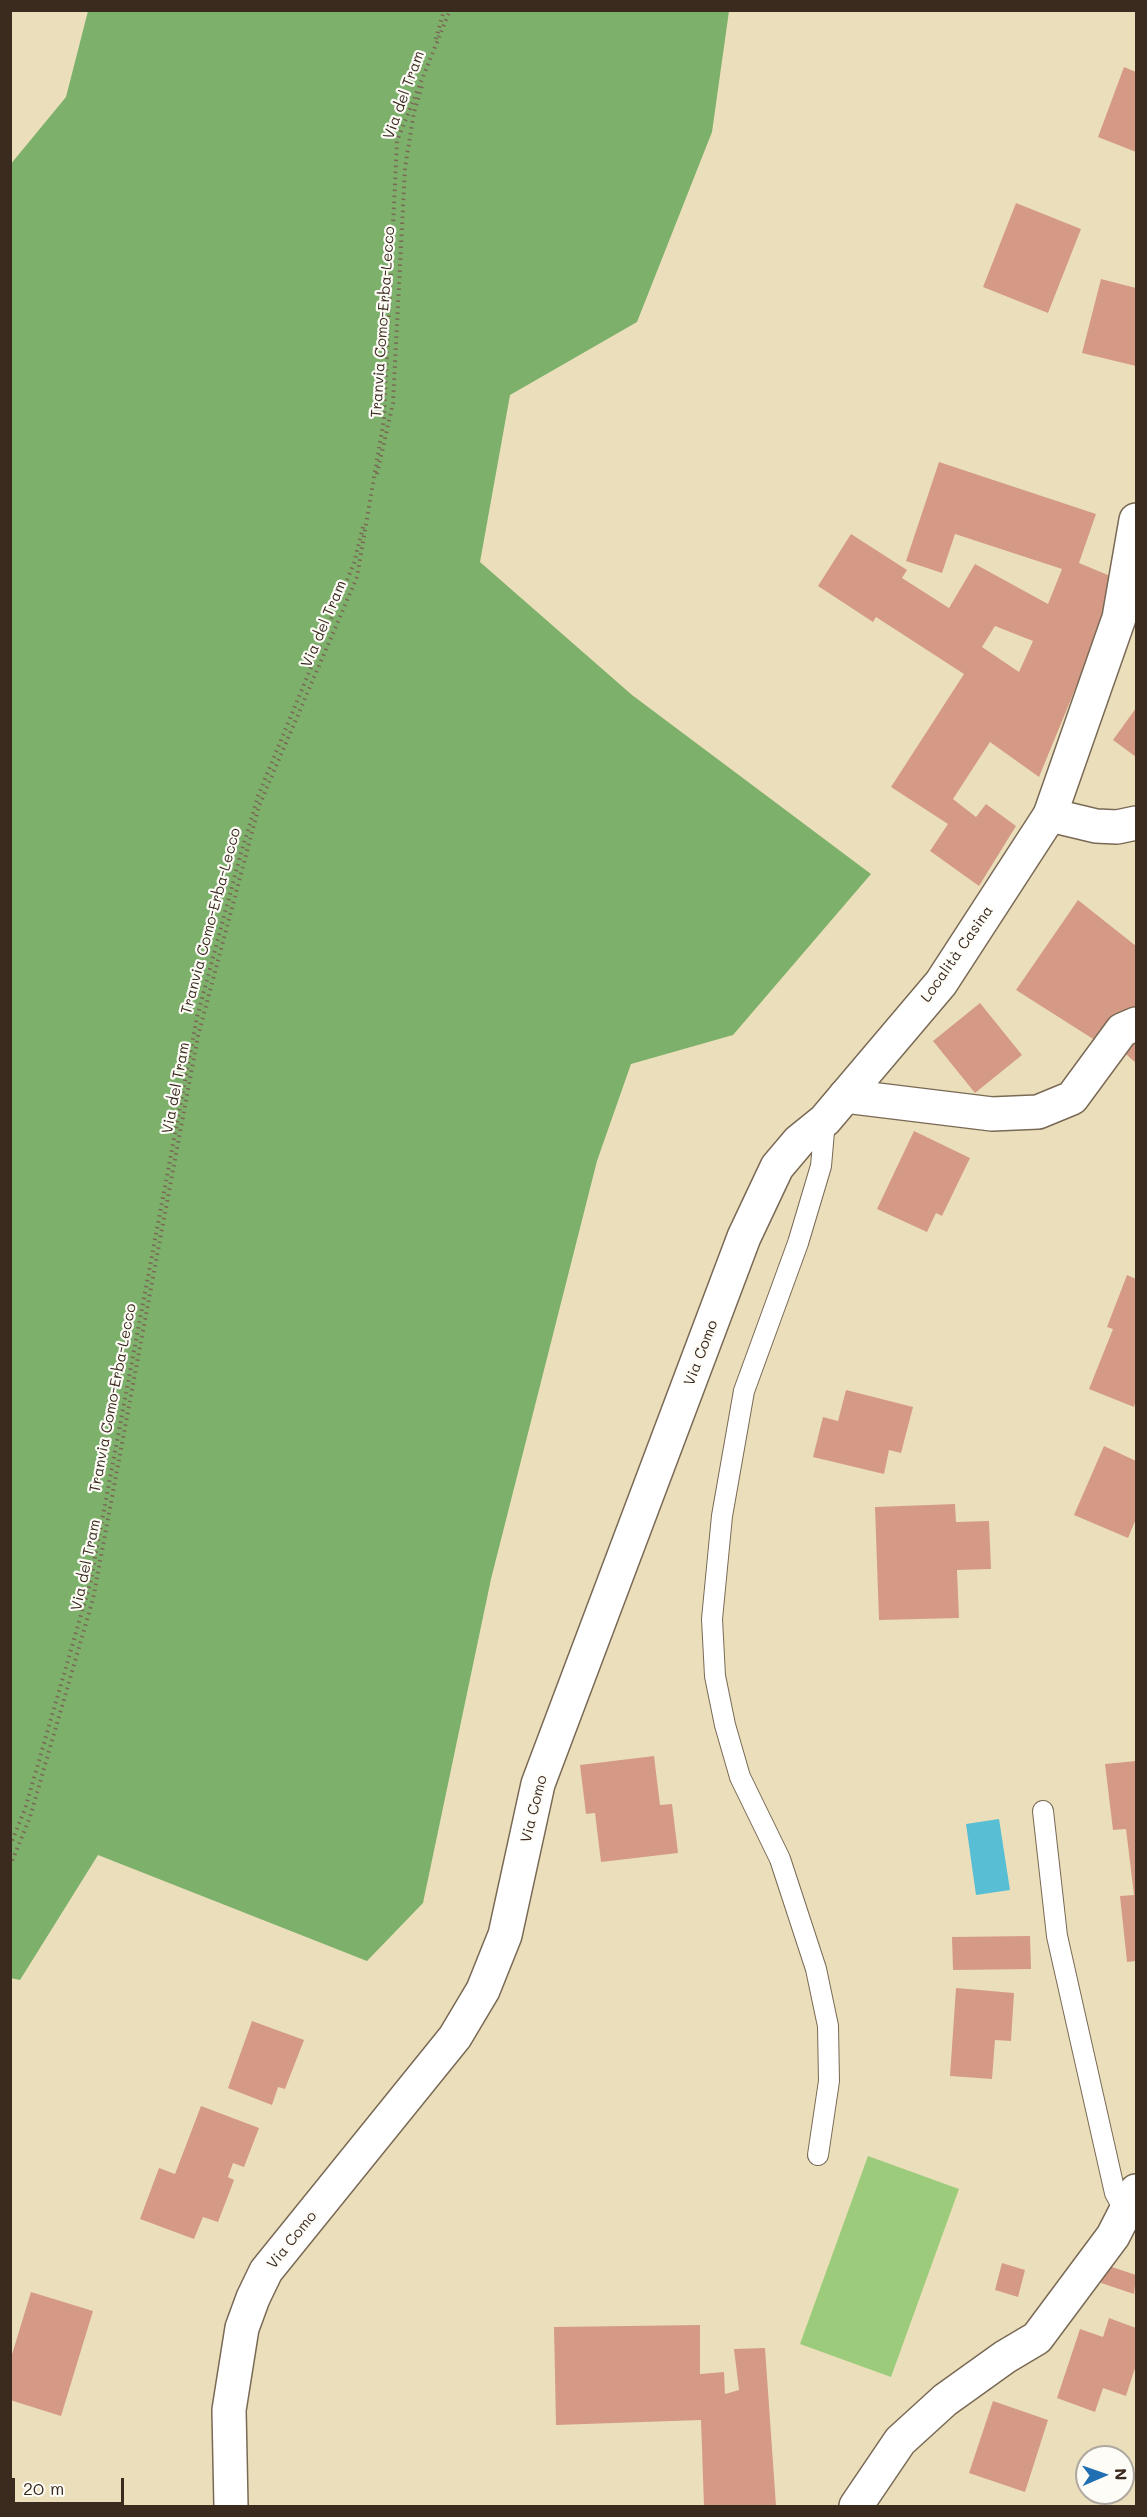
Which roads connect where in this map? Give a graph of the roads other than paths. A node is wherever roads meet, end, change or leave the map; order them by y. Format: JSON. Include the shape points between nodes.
{"nodes":[{"id":1,"x":1137,"y":520,"type":"edge"},
{"id":2,"x":1050,"y":815,"type":"junction"},
{"id":3,"x":1137,"y":823,"type":"edge"},
{"id":4,"x":1137,"y":1024,"type":"edge"},
{"id":5,"x":835,"y":1108,"type":"junction"},
{"id":6,"x":1043,"y":1811,"type":"dead end"},
{"id":7,"x":818,"y":2155,"type":"dead end"},
{"id":8,"x":1131,"y":2202,"type":"edge"},
{"id":9,"x":231,"y":2506,"type":"edge"},
{"id":10,"x":856,"y":2506,"type":"edge"}],
"edges":[{"from":1,"to":2,"type":"street","name":"Località Casina","via":[[1119,618]]},
{"from":2,"to":3,"type":"street","via":[[1096,826]]},
{"from":2,"to":5,"type":"street","name":"Località Casina","via":[[940,983]]},
{"from":4,"to":5,"type":"street","via":[[1122,1030],[1072,1098],[1038,1112]]},
{"from":5,"to":7,"type":"lane","via":[[801,1232],[744,1391],[722,1516],[712,1619],[715,1676],[725,1725],[740,1777],[780,1859],[816,1969],[828,2026],[829,2081]]},
{"from":5,"to":9,"type":"street","name":"Via Como","via":[[798,1141],[777,1167],[744,1237],[538,1784],[506,1935],[483,1990],[455,2037],[266,2271],[253,2298],[242,2328],[229,2410]]},
{"from":6,"to":8,"type":"lane","via":[[1057,1936],[1115,2193]]},
{"from":8,"to":10,"type":"street","via":[[1113,2236],[1037,2338],[945,2400],[900,2441]]}]}
